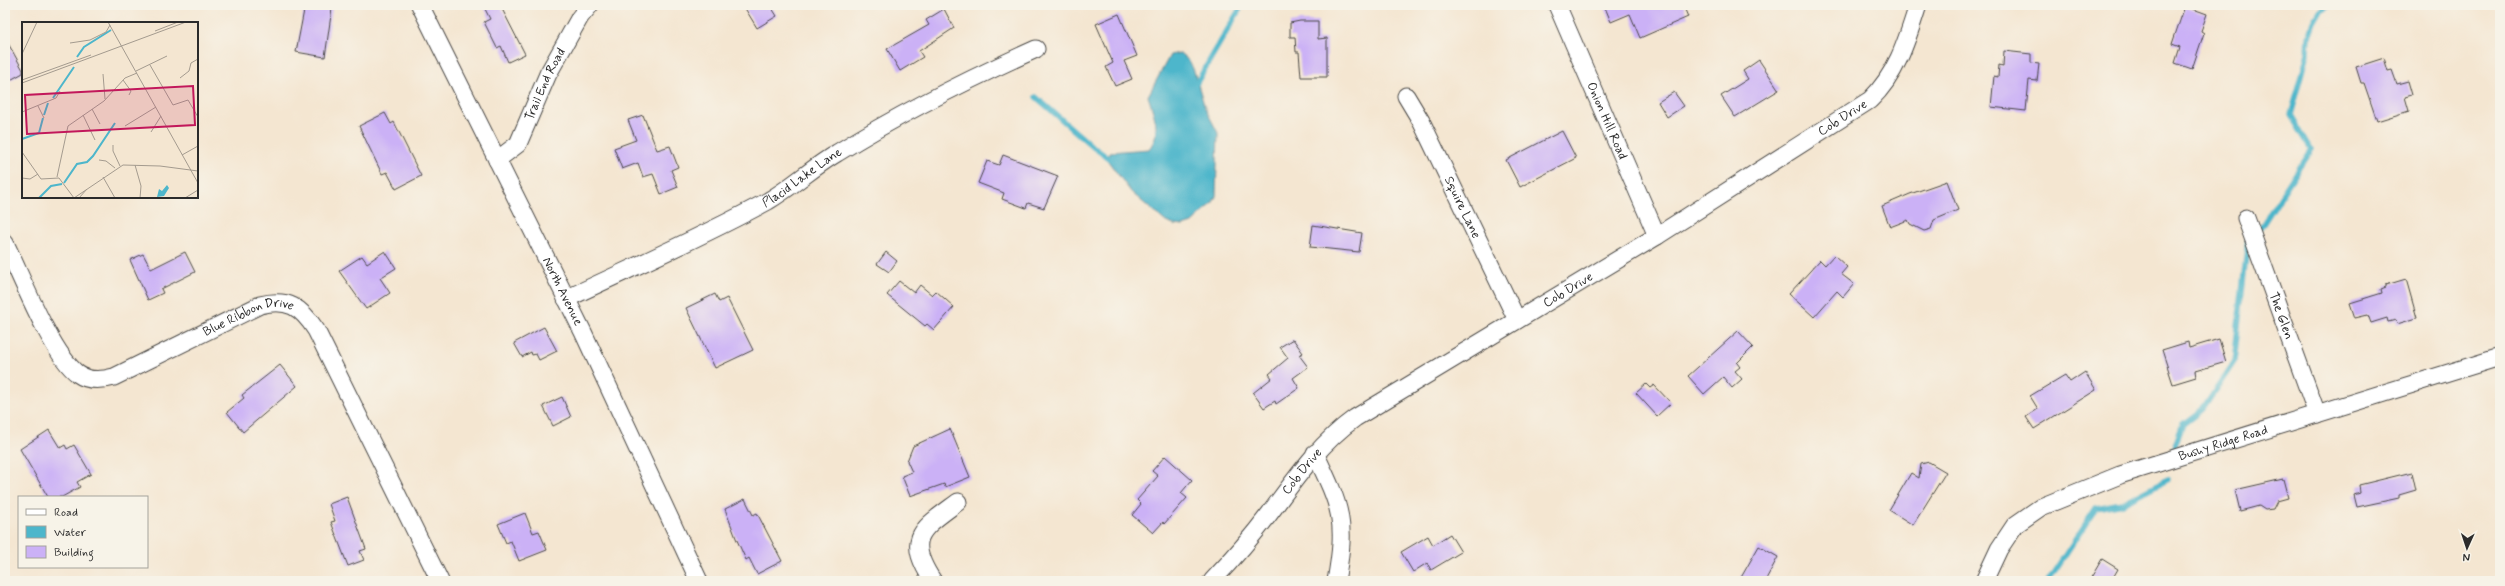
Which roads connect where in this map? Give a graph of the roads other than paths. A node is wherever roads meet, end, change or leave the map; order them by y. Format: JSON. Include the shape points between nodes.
{"nodes":[{"id":1,"x":420,"y":5,"type":"edge"},
{"id":2,"x":590,"y":5,"type":"edge"},
{"id":3,"x":1557,"y":5,"type":"edge"},
{"id":4,"x":1918,"y":5,"type":"edge"},
{"id":5,"x":1036,"y":49,"type":"dead end"},
{"id":6,"x":1406,"y":96,"type":"dead end"},
{"id":7,"x":497,"y":160,"type":"junction"},
{"id":8,"x":2247,"y":221,"type":"dead end"},
{"id":9,"x":1657,"y":236,"type":"junction"},
{"id":10,"x":5,"y":242,"type":"edge"},
{"id":11,"x":566,"y":299,"type":"junction"},
{"id":12,"x":1517,"y":320,"type":"junction"},
{"id":13,"x":2500,"y":357,"type":"edge"},
{"id":14,"x":2317,"y":414,"type":"junction"},
{"id":15,"x":1315,"y":454,"type":"junction"},
{"id":16,"x":958,"y":502,"type":"dead end"},
{"id":17,"x":440,"y":581,"type":"edge"},
{"id":18,"x":699,"y":581,"type":"edge"},
{"id":19,"x":933,"y":581,"type":"edge"},
{"id":20,"x":1212,"y":581,"type":"edge"},
{"id":21,"x":1336,"y":581,"type":"edge"},
{"id":22,"x":1984,"y":581,"type":"edge"}],
"edges":[{"from":1,"to":7,"type":"street","name":"North Avenue"},
{"from":2,"to":7,"type":"street","name":"Trail End Road","via":[[548,74],[518,144]]},
{"from":3,"to":9,"type":"street","name":"Onion Hill Road"},
{"from":4,"to":9,"type":"street","name":"Cob Drive","via":[[1894,72],[1870,100]]},
{"from":5,"to":11,"type":"street","name":"Placid Lake Lane","via":[[963,81],[883,125],[835,154],[791,187],[763,204]]},
{"from":6,"to":12,"type":"street","name":"Squire Lane","via":[[1421,121]]},
{"from":7,"to":11,"type":"street","name":"North Avenue"},
{"from":8,"to":14,"type":"street","name":"The Glen"},
{"from":9,"to":12,"type":"street","name":"Cob Drive"},
{"from":10,"to":17,"type":"street","name":"Blue Ribbon Drive","via":[[54,343],[64,359],[84,378],[95,380],[114,377],[260,305],[279,302],[299,309],[316,330]]},
{"from":11,"to":18,"type":"street","name":"North Avenue"},
{"from":12,"to":15,"type":"street","name":"Cob Drive","via":[[1359,416],[1327,440]]},
{"from":13,"to":14,"type":"street","name":"Bushy Ridge Road"},
{"from":14,"to":22,"type":"street","name":"Bushy Ridge Road","via":[[2120,475],[2041,507],[2015,526],[1999,549]]},
{"from":15,"to":20,"type":"street","name":"Cob Drive","via":[[1255,533]]},
{"from":15,"to":21,"type":"street","via":[[1336,498],[1342,524]]},
{"from":16,"to":19,"type":"street","via":[[925,526],[919,540],[918,551],[922,564]]}]}
